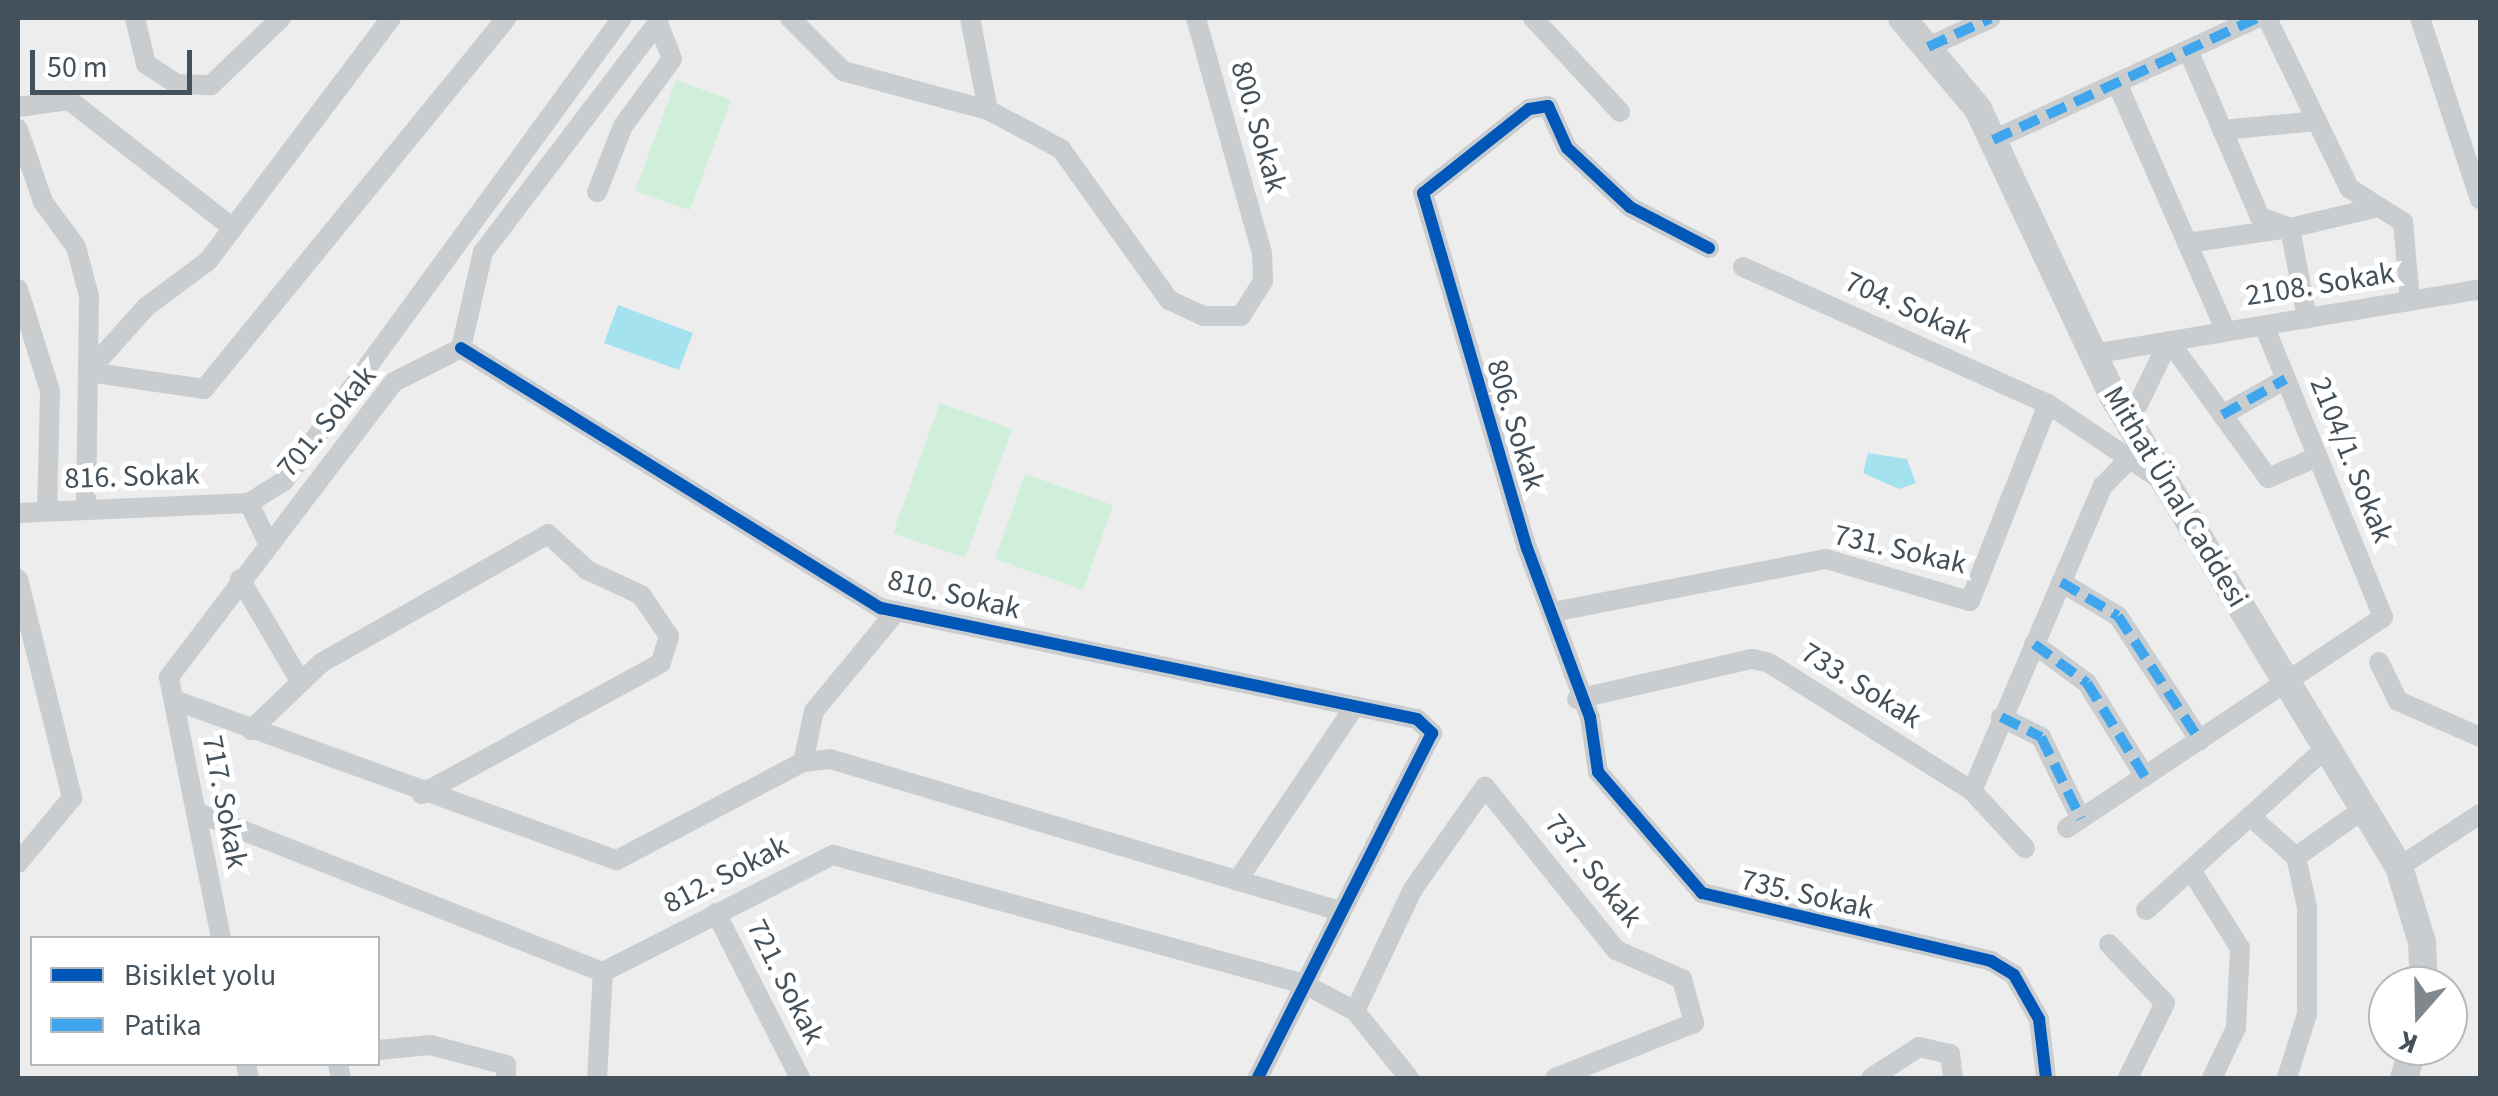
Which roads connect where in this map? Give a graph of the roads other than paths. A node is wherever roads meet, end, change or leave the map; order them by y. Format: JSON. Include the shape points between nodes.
{"nodes":[{"id":1,"x":134,"y":18,"type":"edge"},
{"id":2,"x":280,"y":18,"type":"edge"},
{"id":3,"x":391,"y":18,"type":"edge"},
{"id":4,"x":507,"y":18,"type":"edge"},
{"id":5,"x":622,"y":18,"type":"edge"},
{"id":6,"x":790,"y":18,"type":"edge"},
{"id":7,"x":970,"y":18,"type":"edge"},
{"id":8,"x":1196,"y":18,"type":"edge"},
{"id":9,"x":1533,"y":18,"type":"edge"},
{"id":10,"x":1902,"y":18,"type":"edge"},
{"id":11,"x":1991,"y":18,"type":"edge"},
{"id":12,"x":2257,"y":18,"type":"edge"},
{"id":13,"x":2267,"y":18,"type":"edge"},
{"id":14,"x":2420,"y":18,"type":"edge"},
{"id":15,"x":657,"y":20,"type":"edge"},
{"id":16,"x":1928,"y":47,"type":"junction"},
{"id":17,"x":2188,"y":50,"type":"junction"},
{"id":18,"x":2117,"y":83,"type":"junction"},
{"id":19,"x":18,"y":107,"type":"edge"},
{"id":20,"x":988,"y":110,"type":"junction"},
{"id":21,"x":1620,"y":112,"type":"dead end"},
{"id":22,"x":2317,"y":122,"type":"junction"},
{"id":23,"x":18,"y":129,"type":"edge"},
{"id":24,"x":2222,"y":130,"type":"junction"},
{"id":25,"x":1993,"y":140,"type":"junction"},
{"id":26,"x":597,"y":192,"type":"dead end"},
{"id":27,"x":2480,"y":199,"type":"edge"},
{"id":28,"x":2379,"y":207,"type":"junction"},
{"id":29,"x":233,"y":228,"type":"junction"},
{"id":30,"x":2290,"y":228,"type":"junction"},
{"id":31,"x":2187,"y":242,"type":"junction"},
{"id":32,"x":1710,"y":248,"type":"dead end"},
{"id":33,"x":1743,"y":266,"type":"dead end"},
{"id":34,"x":18,"y":289,"type":"edge"},
{"id":35,"x":2480,"y":289,"type":"edge"},
{"id":36,"x":2410,"y":301,"type":"junction"},
{"id":37,"x":2307,"y":318,"type":"junction"},
{"id":38,"x":2264,"y":325,"type":"junction"},
{"id":39,"x":2226,"y":332,"type":"junction"},
{"id":40,"x":2169,"y":341,"type":"junction"},
{"id":41,"x":461,"y":348,"type":"junction"},
{"id":42,"x":2093,"y":354,"type":"junction"},
{"id":43,"x":88,"y":372,"type":"junction"},
{"id":44,"x":2286,"y":379,"type":"junction"},
{"id":45,"x":2048,"y":404,"type":"junction"},
{"id":46,"x":2222,"y":415,"type":"junction"},
{"id":47,"x":2126,"y":418,"type":"junction"},
{"id":48,"x":2318,"y":457,"type":"junction"},
{"id":49,"x":2130,"y":458,"type":"junction"},
{"id":50,"x":2164,"y":482,"type":"junction"},
{"id":51,"x":249,"y":503,"type":"junction"},
{"id":52,"x":86,"y":505,"type":"junction"},
{"id":53,"x":47,"y":511,"type":"junction"},
{"id":54,"x":18,"y":513,"type":"edge"},
{"id":55,"x":268,"y":543,"type":"junction"},
{"id":56,"x":18,"y":578,"type":"edge"},
{"id":57,"x":240,"y":579,"type":"junction"},
{"id":58,"x":2061,"y":582,"type":"junction"},
{"id":59,"x":896,"y":612,"type":"junction"},
{"id":60,"x":1552,"y":612,"type":"junction"},
{"id":61,"x":2034,"y":644,"type":"junction"},
{"id":62,"x":2379,"y":662,"type":"dead end"},
{"id":63,"x":169,"y":677,"type":"joint"},
{"id":64,"x":301,"y":682,"type":"junction"},
{"id":65,"x":2288,"y":684,"type":"junction"},
{"id":66,"x":1577,"y":699,"type":"junction"},
{"id":67,"x":174,"y":700,"type":"junction"},
{"id":68,"x":1355,"y":706,"type":"junction"},
{"id":69,"x":2001,"y":717,"type":"junction"},
{"id":70,"x":252,"y":730,"type":"junction"},
{"id":71,"x":2480,"y":738,"type":"edge"},
{"id":72,"x":2200,"y":741,"type":"junction"},
{"id":73,"x":2328,"y":747,"type":"junction"},
{"id":74,"x":803,"y":762,"type":"junction"},
{"id":75,"x":2145,"y":778,"type":"junction"},
{"id":76,"x":1972,"y":791,"type":"junction"},
{"id":77,"x":422,"y":794,"type":"junction"},
{"id":78,"x":2365,"y":808,"type":"junction"},
{"id":79,"x":2479,"y":811,"type":"edge"},
{"id":80,"x":196,"y":812,"type":"junction"},
{"id":81,"x":2250,"y":816,"type":"junction"},
{"id":82,"x":2025,"y":848,"type":"dead end"},
{"id":83,"x":2296,"y":857,"type":"junction"},
{"id":84,"x":18,"y":863,"type":"edge"},
{"id":85,"x":2399,"y":866,"type":"junction"},
{"id":86,"x":2190,"y":870,"type":"junction"},
{"id":87,"x":1238,"y":881,"type":"junction"},
{"id":88,"x":2146,"y":910,"type":"dead end"},
{"id":89,"x":1340,"y":911,"type":"junction"},
{"id":90,"x":716,"y":913,"type":"junction"},
{"id":91,"x":221,"y":936,"type":"edge"},
{"id":92,"x":2109,"y":944,"type":"dead end"},
{"id":93,"x":2423,"y":966,"type":"edge"},
{"id":94,"x":603,"y":972,"type":"junction"},
{"id":95,"x":1302,"y":983,"type":"junction"},
{"id":96,"x":1355,"y":1011,"type":"junction"},
{"id":97,"x":380,"y":1050,"type":"edge"},
{"id":98,"x":506,"y":1078,"type":"edge"},
{"id":99,"x":597,"y":1078,"type":"edge"},
{"id":100,"x":800,"y":1078,"type":"edge"},
{"id":101,"x":1258,"y":1078,"type":"edge"},
{"id":102,"x":1410,"y":1078,"type":"edge"},
{"id":103,"x":1555,"y":1078,"type":"edge"},
{"id":104,"x":1871,"y":1078,"type":"edge"},
{"id":105,"x":1952,"y":1078,"type":"edge"},
{"id":106,"x":2046,"y":1078,"type":"edge"},
{"id":107,"x":2128,"y":1078,"type":"edge"},
{"id":108,"x":2212,"y":1078,"type":"edge"},
{"id":109,"x":2288,"y":1078,"type":"edge"}],
"edges":[{"from":1,"to":2,"type":"street","via":[[146,64],[177,84],[211,85]]},
{"from":3,"to":29,"type":"street"},
{"from":4,"to":43,"type":"street","via":[[204,389]]},
{"from":5,"to":51,"type":"street","name":"701. Sokak","via":[[284,481]]},
{"from":6,"to":20,"type":"street","via":[[843,71]]},
{"from":7,"to":20,"type":"street"},
{"from":8,"to":20,"type":"street","name":"800. Sokak","via":[[1262,253],[1263,281],[1240,316],[1204,316],[1169,300],[1061,149]]},
{"from":9,"to":21,"type":"street"},
{"from":10,"to":16,"type":"main road","name":"Mithat Ünal Caddesi"},
{"from":11,"to":16,"type":"street"},
{"from":12,"to":17,"type":"street"},
{"from":13,"to":22,"type":"street"},
{"from":14,"to":27,"type":"street"},
{"from":15,"to":26,"type":"street","via":[[672,59],[624,126]]},
{"from":15,"to":41,"type":"street","via":[[484,252]]},
{"from":16,"to":25,"type":"main road","name":"Mithat Ünal Caddesi"},
{"from":17,"to":18,"type":"street"},
{"from":17,"to":24,"type":"street"},
{"from":18,"to":25,"type":"street"},
{"from":18,"to":31,"type":"street"},
{"from":19,"to":29,"type":"street","via":[[69,100]]},
{"from":22,"to":24,"type":"street"},
{"from":22,"to":28,"type":"street","via":[[2349,188]]},
{"from":23,"to":43,"type":"street","via":[[43,202],[76,247],[89,296]]},
{"from":24,"to":30,"type":"street","via":[[2260,217]]},
{"from":25,"to":42,"type":"main road","name":"Mithat Ünal Caddesi"},
{"from":28,"to":30,"type":"street"},
{"from":28,"to":36,"type":"street","via":[[2402,222]]},
{"from":29,"to":43,"type":"street"},
{"from":30,"to":31,"type":"street"},
{"from":30,"to":37,"type":"street"},
{"from":31,"to":39,"type":"street"},
{"from":32,"to":60,"type":"street","name":"806. Sokak","via":[[1630,207],[1567,148],[1548,106],[1528,109],[1423,193]]},
{"from":33,"to":45,"type":"street","name":"704. Sokak"},
{"from":34,"to":53,"type":"street","via":[[50,391]]},
{"from":35,"to":36,"type":"street","name":"2108. Sokak"},
{"from":36,"to":37,"type":"street","name":"2108. Sokak"},
{"from":37,"to":38,"type":"street","name":"2108. Sokak"},
{"from":38,"to":39,"type":"street","name":"2108. Sokak"},
{"from":38,"to":44,"type":"street","name":"2104/1. Sokak"},
{"from":39,"to":40,"type":"street","name":"2108. Sokak"},
{"from":40,"to":42,"type":"street","name":"2108. Sokak"},
{"from":40,"to":46,"type":"street"},
{"from":40,"to":47,"type":"street"},
{"from":41,"to":55,"type":"street","name":"701. Sokak","via":[[394,382]]},
{"from":41,"to":59,"type":"street","name":"810. Sokak"},
{"from":42,"to":47,"type":"main road","name":"Mithat Ünal Caddesi"},
{"from":43,"to":52,"type":"street"},
{"from":44,"to":46,"type":"street"},
{"from":44,"to":48,"type":"street","name":"2104/1. Sokak"},
{"from":45,"to":49,"type":"street","name":"704. Sokak"},
{"from":45,"to":60,"type":"street","name":"731. Sokak","via":[[1970,601],[1826,559]]},
{"from":46,"to":48,"type":"street","via":[[2268,478]]},
{"from":47,"to":49,"type":"street"},
{"from":47,"to":50,"type":"main road","name":"Mithat Ünal Caddesi"},
{"from":48,"to":65,"type":"street","name":"2104/1. Sokak","via":[[2382,617]]},
{"from":49,"to":50,"type":"street","name":"704. Sokak"},
{"from":49,"to":58,"type":"street","via":[[2104,486]]},
{"from":50,"to":65,"type":"main road","name":"Mithat Ünal Caddesi"},
{"from":51,"to":52,"type":"street","name":"816. Sokak"},
{"from":51,"to":55,"type":"street"},
{"from":52,"to":53,"type":"street","name":"816. Sokak"},
{"from":53,"to":54,"type":"street","name":"816. Sokak"},
{"from":55,"to":57,"type":"street","name":"701. Sokak"},
{"from":56,"to":84,"type":"street","via":[[72,798]]},
{"from":57,"to":63,"type":"street","name":"701. Sokak"},
{"from":57,"to":64,"type":"street"},
{"from":58,"to":61,"type":"street"},
{"from":58,"to":72,"type":"street","via":[[2118,616]]},
{"from":59,"to":68,"type":"street","name":"810. Sokak"},
{"from":59,"to":74,"type":"street","via":[[814,710]]},
{"from":60,"to":66,"type":"street","name":"806. Sokak"},
{"from":61,"to":69,"type":"street"},
{"from":61,"to":75,"type":"street","via":[[2087,682]]},
{"from":62,"to":71,"type":"street","via":[[2398,701]]},
{"from":63,"to":67,"type":"street","name":"717. Sokak"},
{"from":64,"to":70,"type":"street"},
{"from":64,"to":77,"type":"street","via":[[548,534],[586,570],[642,594],[669,636],[661,663]]},
{"from":65,"to":72,"type":"street"},
{"from":65,"to":73,"type":"main road","name":"Mithat Ünal Caddesi"},
{"from":66,"to":76,"type":"street","name":"733. Sokak","via":[[1752,659]]},
{"from":66,"to":106,"type":"street","name":"735. Sokak","via":[[1590,718],[1598,772],[1702,893],[1991,961],[2014,975],[2038,1018]]},
{"from":67,"to":70,"type":"street"},
{"from":67,"to":80,"type":"street","name":"717. Sokak"},
{"from":68,"to":87,"type":"street"},
{"from":68,"to":89,"type":"street","name":"810. Sokak","via":[[1418,719],[1432,733]]},
{"from":69,"to":75,"type":"street","via":[[2041,737],[2074,824]]},
{"from":69,"to":76,"type":"street"},
{"from":70,"to":77,"type":"street"},
{"from":72,"to":75,"type":"street"},
{"from":73,"to":78,"type":"main road","name":"Mithat Ünal Caddesi"},
{"from":73,"to":81,"type":"street"},
{"from":74,"to":77,"type":"street","via":[[618,860]]},
{"from":74,"to":87,"type":"street","via":[[830,759]]},
{"from":76,"to":82,"type":"street","name":"733. Sokak"},
{"from":78,"to":83,"type":"street"},
{"from":78,"to":85,"type":"main road","name":"Mithat Ünal Caddesi"},
{"from":79,"to":85,"type":"street"},
{"from":80,"to":91,"type":"street","name":"717. Sokak"},
{"from":80,"to":94,"type":"street"},
{"from":81,"to":83,"type":"street"},
{"from":81,"to":86,"type":"street"},
{"from":83,"to":109,"type":"street","via":[[2313,947],[2308,1014]]},
{"from":85,"to":93,"type":"main road","name":"Mithat Ünal Caddesi"},
{"from":86,"to":88,"type":"street"},
{"from":86,"to":108,"type":"street","via":[[2240,948],[2236,1028]]},
{"from":87,"to":89,"type":"street"},
{"from":89,"to":95,"type":"street"},
{"from":90,"to":94,"type":"street","name":"812. Sokak"},
{"from":90,"to":95,"type":"street","name":"812. Sokak","via":[[833,855]]},
{"from":90,"to":100,"type":"street","name":"721. Sokak"},
{"from":92,"to":107,"type":"street","via":[[2165,1003]]},
{"from":94,"to":99,"type":"street"},
{"from":95,"to":96,"type":"street","name":"812. Sokak"},
{"from":95,"to":101,"type":"street"},
{"from":96,"to":102,"type":"street"},
{"from":96,"to":103,"type":"street","name":"737. Sokak","via":[[1414,888],[1486,787],[1616,950],[1682,979],[1694,1023]]},
{"from":97,"to":98,"type":"street","via":[[430,1045],[506,1064]]},
{"from":104,"to":105,"type":"street","via":[[1919,1047],[1950,1054]]}]}
